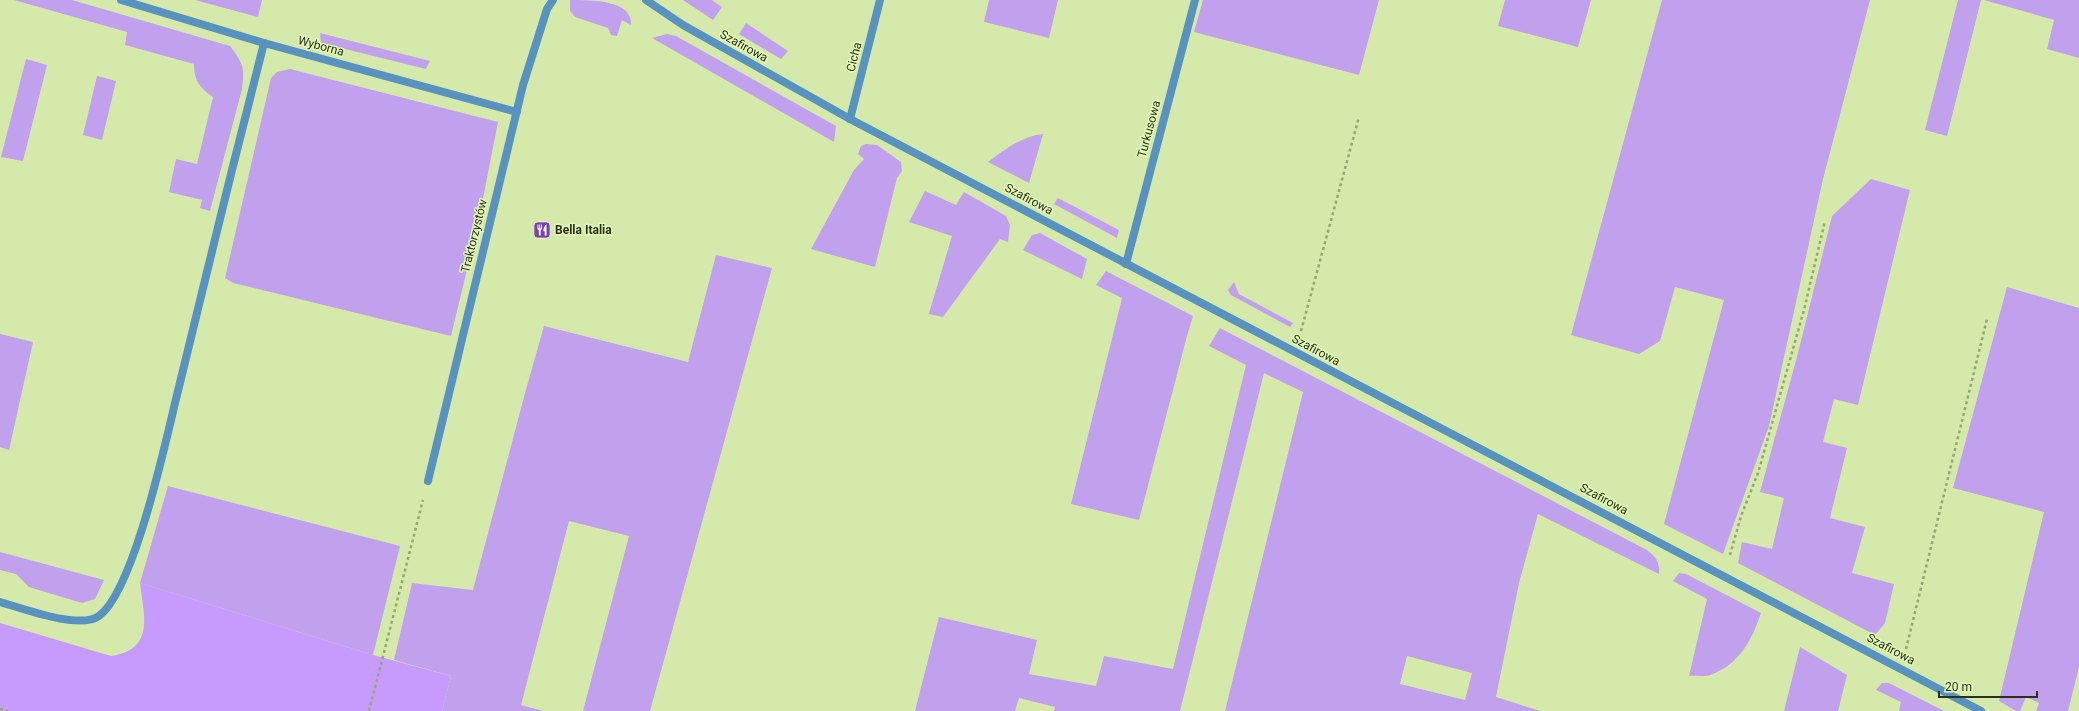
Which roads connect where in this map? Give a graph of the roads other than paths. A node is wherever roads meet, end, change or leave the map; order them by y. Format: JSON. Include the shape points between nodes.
{"nodes":[{"id":1,"x":120,"y":0,"type":"edge"},
{"id":2,"x":553,"y":0,"type":"edge"},
{"id":3,"x":646,"y":0,"type":"edge"},
{"id":4,"x":880,"y":0,"type":"edge"},
{"id":5,"x":1195,"y":0,"type":"edge"},
{"id":6,"x":264,"y":43,"type":"junction"},
{"id":7,"x":517,"y":112,"type":"junction"},
{"id":8,"x":850,"y":119,"type":"junction"},
{"id":9,"x":1126,"y":264,"type":"junction"},
{"id":10,"x":428,"y":481,"type":"road end"},
{"id":11,"x":0,"y":602,"type":"edge"},
{"id":12,"x":1981,"y":711,"type":"edge"}],
"edges":[{"from":1,"to":6,"type":"street","name":"Wyborna"},
{"from":2,"to":7,"type":"street","name":"Traktorzystów","via":[[534,46]]},
{"from":3,"to":8,"type":"street","name":"Szafirowa","via":[[683,26]]},
{"from":4,"to":8,"type":"street","name":"Cicha"},
{"from":5,"to":9,"type":"street","name":"Turkusowa"},
{"from":6,"to":7,"type":"street","name":"Wyborna"},
{"from":6,"to":11,"type":"street","via":[[154,488],[120,584],[107,608],[98,617],[84,621],[49,616]]},
{"from":7,"to":10,"type":"street","name":"Traktorzystów"},
{"from":8,"to":9,"type":"street","name":"Szafirowa"},
{"from":9,"to":12,"type":"street","name":"Szafirowa"}]}
